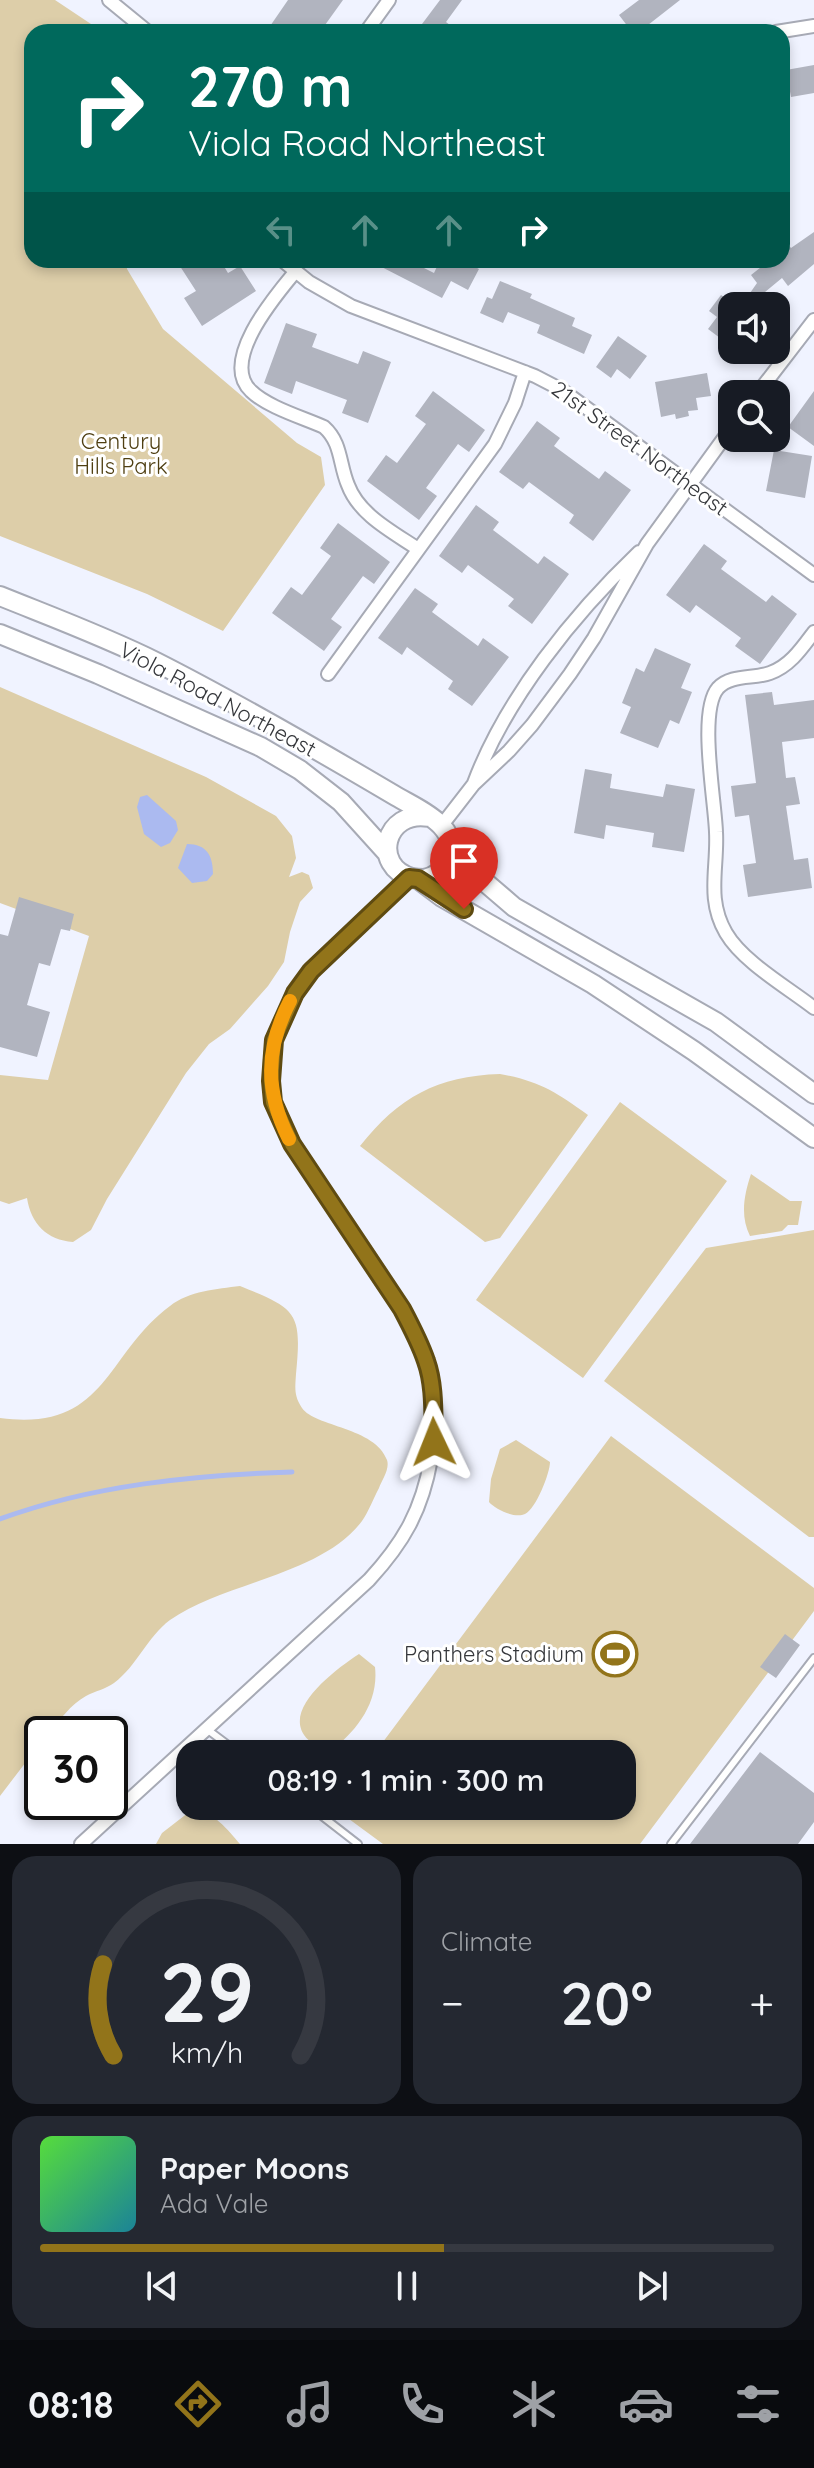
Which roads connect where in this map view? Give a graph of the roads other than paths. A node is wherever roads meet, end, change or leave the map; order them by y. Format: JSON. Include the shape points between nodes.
{"nodes":[{"id":1,"x":109,"y":0,"type":"edge"},
{"id":2,"x":389,"y":0,"type":"edge"},
{"id":3,"x":138,"y":24,"type":"edge"},
{"id":4,"x":372,"y":24,"type":"edge"},
{"id":5,"x":814,"y":26,"type":"edge"},
{"id":6,"x":790,"y":30,"type":"edge"},
{"id":7,"x":291,"y":268,"type":"edge"},
{"id":8,"x":295,"y":272,"type":"junction"},
{"id":9,"x":814,"y":320,"type":"edge"},
{"id":10,"x":525,"y":372,"type":"junction"},
{"id":11,"x":768,"y":380,"type":"edge"},
{"id":12,"x":718,"y":446,"type":"edge"},
{"id":13,"x":690,"y":483,"type":"junction"},
{"id":14,"x":647,"y":544,"type":"junction"},
{"id":15,"x":418,"y":549,"type":"junction"},
{"id":16,"x":814,"y":575,"type":"edge"},
{"id":17,"x":0,"y":596,"type":"edge"},
{"id":18,"x":814,"y":632,"type":"edge"},
{"id":19,"x":0,"y":634,"type":"edge"},
{"id":20,"x":328,"y":674,"type":"dead end"},
{"id":21,"x":473,"y":785,"type":"junction"},
{"id":22,"x":435,"y":821,"type":"junction"},
{"id":23,"x":451,"y":853,"type":"junction"},
{"id":24,"x":388,"y":854,"type":"junction"},
{"id":25,"x":414,"y":878,"type":"junction"},
{"id":26,"x":814,"y":1008,"type":"edge"},
{"id":27,"x":814,"y":1094,"type":"edge"},
{"id":28,"x":814,"y":1138,"type":"edge"},
{"id":29,"x":814,"y":1658,"type":"edge"},
{"id":30,"x":205,"y":1728,"type":"junction"},
{"id":31,"x":221,"y":1740,"type":"edge"},
{"id":32,"x":327,"y":1820,"type":"edge"},
{"id":33,"x":81,"y":1844,"type":"edge"},
{"id":34,"x":358,"y":1844,"type":"edge"},
{"id":35,"x":671,"y":1844,"type":"edge"}],
"edges":[{"from":1,"to":3,"type":"street"},
{"from":2,"to":4,"type":"street"},
{"from":5,"to":6,"type":"street"},
{"from":7,"to":8,"type":"street","name":"21st Street Northeast"},
{"from":8,"to":10,"type":"street","name":"21st Street Northeast","via":[[351,306]]},
{"from":8,"to":15,"type":"street","via":[[255,327],[242,365],[246,386],[331,433],[354,498]]},
{"from":9,"to":11,"type":"street"},
{"from":10,"to":13,"type":"street","name":"21st Street Northeast","via":[[588,407]]},
{"from":10,"to":15,"type":"street","via":[[500,435]]},
{"from":12,"to":13,"type":"street"},
{"from":13,"to":14,"type":"street"},
{"from":13,"to":16,"type":"street","name":"21st Street Northeast"},
{"from":14,"to":21,"type":"street","via":[[570,674],[509,751]]},
{"from":14,"to":21,"type":"street","via":[[568,629],[494,736]]},
{"from":15,"to":20,"type":"street"},
{"from":17,"to":22,"type":"main road","name":"Viola Road Northeast","via":[[155,662]]},
{"from":18,"to":26,"type":"street","via":[[778,670],[729,680],[718,688],[708,733],[716,833],[713,873],[721,924],[740,951]]},
{"from":19,"to":24,"type":"main road","name":"Viola Road Northeast","via":[[261,747],[341,802]]},
{"from":21,"to":22,"type":"street"},
{"from":22,"to":23,"type":"main road","via":[[449,835]]},
{"from":22,"to":24,"type":"main road","via":[[411,816],[395,826]]},
{"from":23,"to":25,"type":"main road","via":[[436,875]]},
{"from":23,"to":27,"type":"main road","via":[[514,907],[716,1022]]},
{"from":24,"to":25,"type":"main road","via":[[394,867]]},
{"from":25,"to":28,"type":"main road","via":[[593,984]]},
{"from":25,"to":30,"type":"street","via":[[311,971],[295,993],[274,1040],[271,1081],[273,1102],[292,1144],[402,1309],[422,1350],[433,1404],[429,1470],[413,1523],[383,1565]]},
{"from":29,"to":35,"type":"lane"},
{"from":30,"to":31,"type":"lane"},
{"from":30,"to":33,"type":"street"},
{"from":32,"to":34,"type":"lane"}]}
